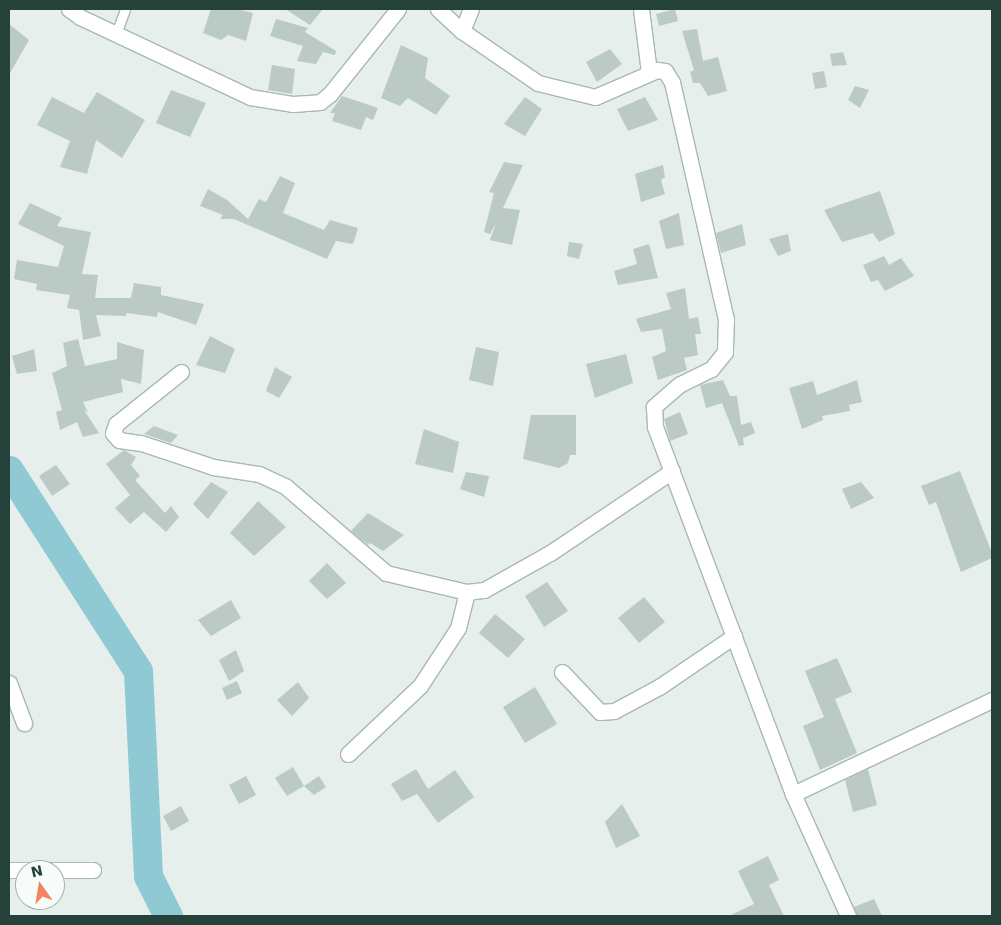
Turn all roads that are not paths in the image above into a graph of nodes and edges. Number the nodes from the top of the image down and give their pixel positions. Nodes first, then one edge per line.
1 (69, 9) edge
2 (125, 9) edge
3 (398, 9) edge
4 (438, 9) edge
5 (471, 9) edge
6 (641, 9) edge
7 (462, 31) junction
8 (116, 34) junction
9 (649, 72) junction
10 (181, 372) dead end
11 (672, 471) junction
12 (467, 592) junction
13 (734, 636) junction
14 (562, 672) dead end
15 (9, 683) edge
16 (992, 700) edge
17 (24, 723) dead end
18 (348, 754) dead end
19 (793, 794) junction
20 (9, 870) edge
21 (93, 870) dead end
22 (848, 916) edge

1 - 8 street
2 - 8 lane
3 - 8 street
4 - 7 street
5 - 7 street
6 - 9 street
7 - 9 street
9 - 11 street
10 - 12 street
11 - 12 street
11 - 13 street
12 - 18 street
13 - 14 street
13 - 19 street
15 - 17 street
16 - 19 street
19 - 22 street
20 - 21 street

